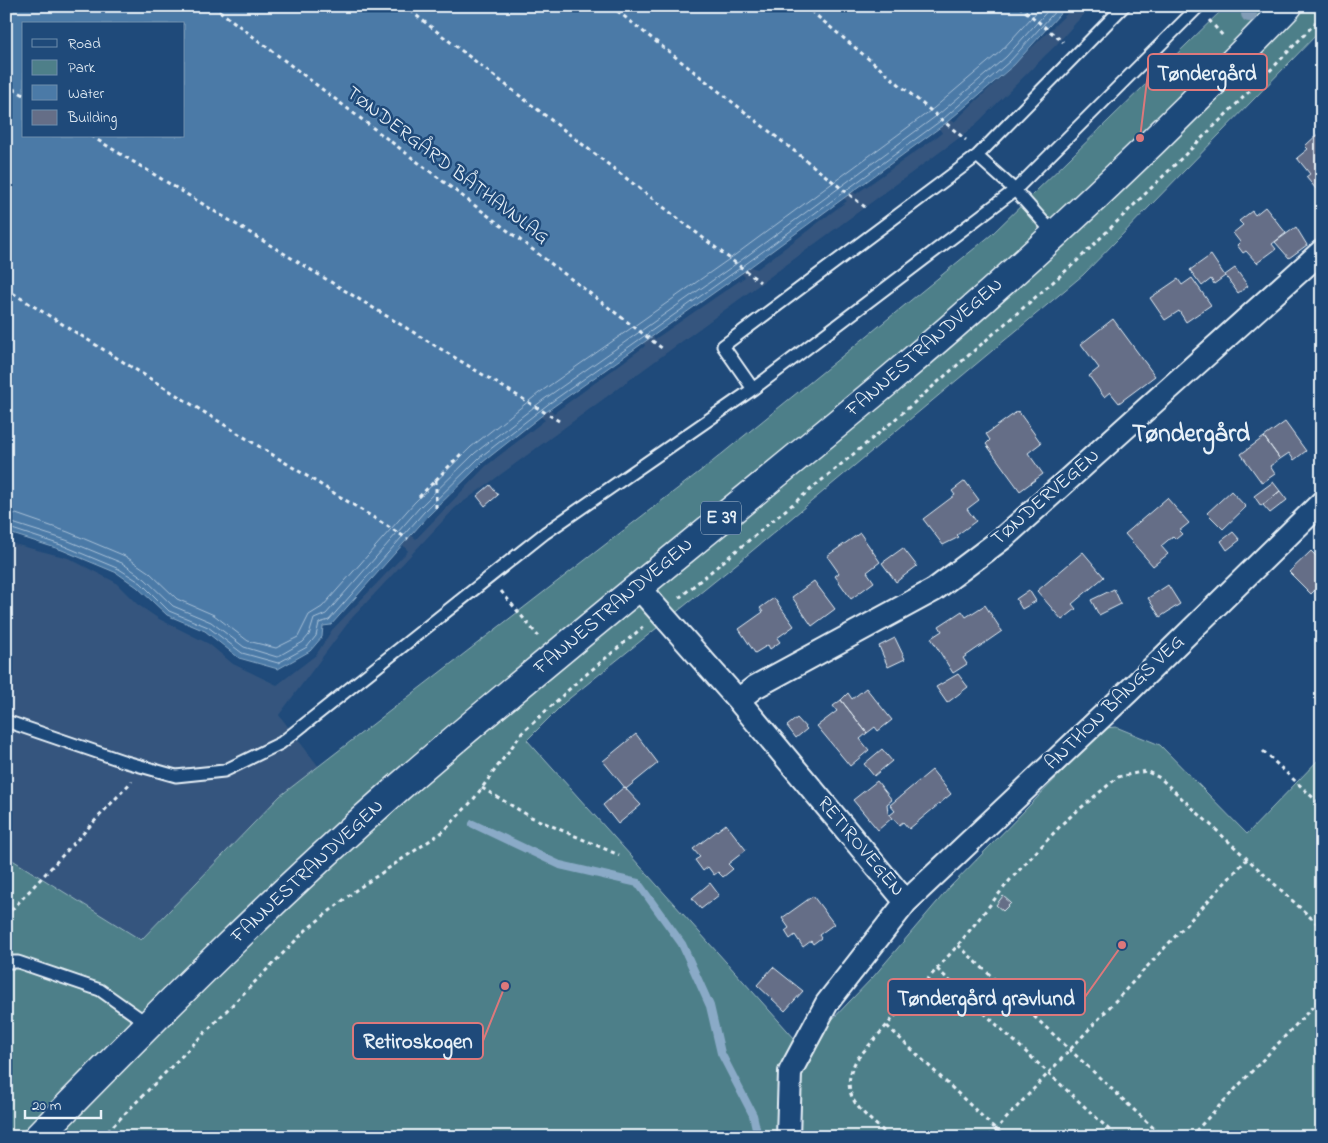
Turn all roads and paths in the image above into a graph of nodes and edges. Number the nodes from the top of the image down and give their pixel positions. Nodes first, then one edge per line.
1 (213, 6) edge
2 (404, 6) edge
3 (611, 6) edge
4 (806, 6) edge
5 (1019, 6) edge
6 (1124, 6) edge
7 (1288, 6) edge
8 (1204, 10) edge
9 (1229, 41) dead end
10 (1065, 44) dead end
11 (6, 85) edge
12 (22, 94) edge
13 (94, 138) edge
14 (966, 140) dead end
15 (977, 156) junction
16 (1015, 190) junction
17 (865, 206) dead end
18 (1055, 235) junction
19 (1322, 251) edge
20 (760, 282) dead end
21 (6, 289) edge
22 (663, 349) dead end
23 (753, 389) junction
24 (559, 421) dead end
25 (461, 454) dead end
26 (436, 480) junction
27 (419, 497) dead end
28 (1322, 502) edge
29 (436, 512) dead end
30 (408, 539) dead end
31 (490, 577) junction
32 (637, 586) junction
33 (646, 625) dead end
34 (544, 644) dead end
35 (738, 700) junction
36 (6, 721) edge
37 (1263, 751) dead end
38 (146, 768) junction
39 (482, 788) junction
40 (1322, 806) edge
41 (619, 855) dead end
42 (1247, 859) junction
43 (906, 902) junction
44 (6, 916) edge
45 (1322, 928) edge
46 (958, 945) junction
47 (6, 962) edge
48 (937, 969) junction
49 (1322, 996) edge
50 (148, 1024) junction
51 (886, 1026) junction
52 (1071, 1050) junction
53 (1048, 1074) junction
54 (996, 1129) junction
55 (38, 1137) edge
56 (102, 1137) edge
57 (788, 1137) edge
58 (890, 1137) edge
59 (989, 1137) edge
60 (1004, 1137) edge
61 (1116, 1137) edge
62 (1163, 1137) edge
63 (1190, 1137) edge

1 - 22 path, TØNDERGÅRD BÅTHAVNLAG
2 - 20 path
3 - 17 path
4 - 14 path
5 - 10 path
6 - 15 lane
7 - 18 highway, FANNESTRANDVEGEN / E 39
8 - 9 path
8 - 16 lane
11 - 12 path
13 - 24 path
15 - 16 lane
15 - 23 lane
16 - 18 lane
16 - 23 lane
18 - 32 highway, FANNESTRANDVEGEN / E 39
19 - 35 street, TØNDERVEGEN
21 - 30 path
23 - 31 lane
25 - 26 path
26 - 27 path
26 - 29 path
28 - 43 street, ANTHON BANGS VEG
31 - 34 path
31 - 38 lane
32 - 35 street, RETIROVEGEN
32 - 50 highway, FANNESTRANDVEGEN / E 39
33 - 39 path
35 - 43 street, RETIROVEGEN
36 - 38 lane
37 - 40 path
38 - 44 path
39 - 41 path
39 - 56 path
42 - 45 path
42 - 46 path
42 - 52 path
43 - 57 street, RETIROVEGEN
46 - 48 path
46 - 52 path
47 - 50 lane
48 - 51 path
48 - 53 path
49 - 63 path
50 - 55 highway, FANNESTRANDVEGEN / E 39
51 - 54 path
51 - 58 path
52 - 53 path
52 - 62 path
53 - 54 path
53 - 61 path
54 - 59 path
54 - 60 path

